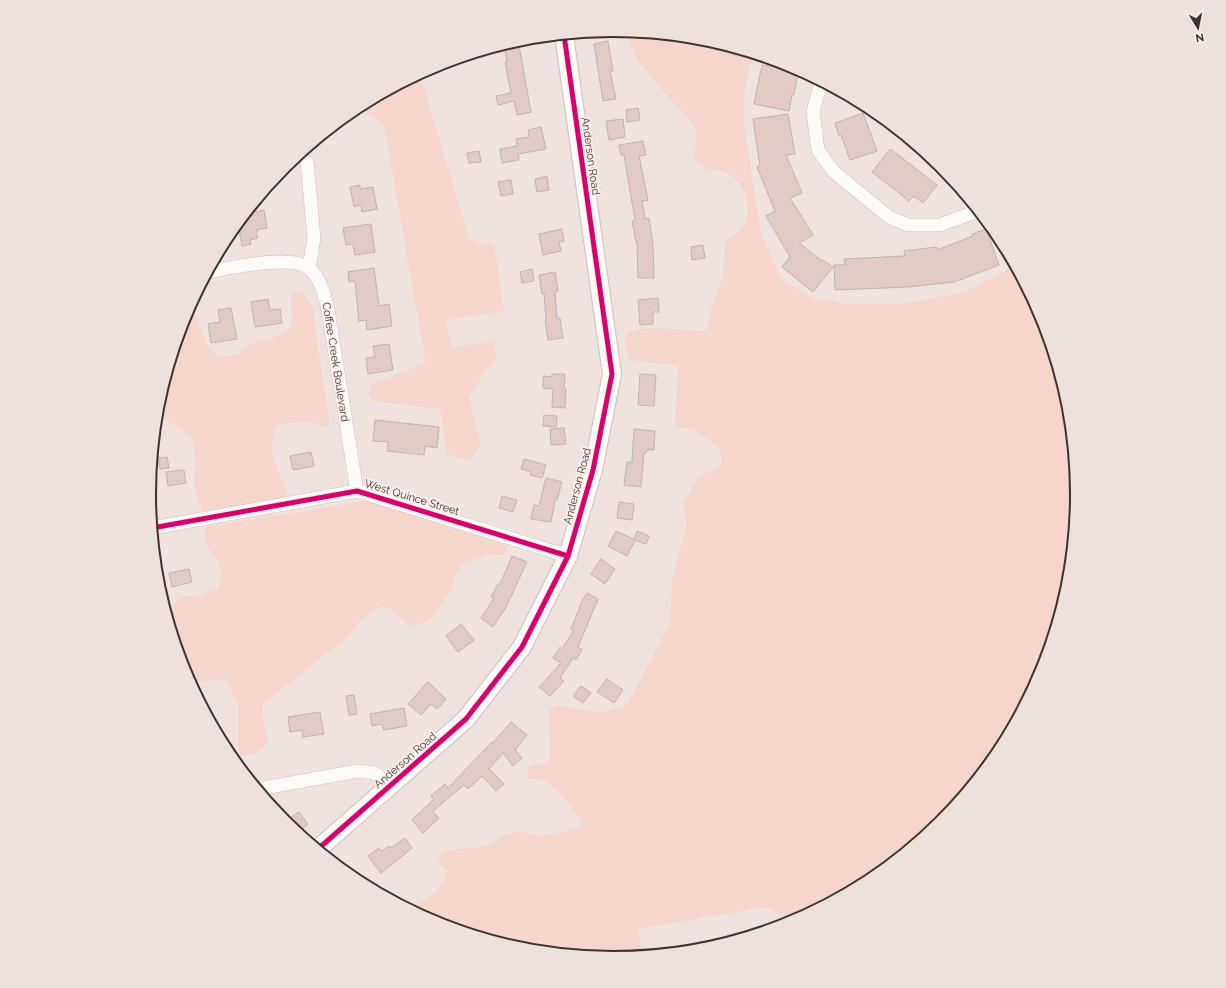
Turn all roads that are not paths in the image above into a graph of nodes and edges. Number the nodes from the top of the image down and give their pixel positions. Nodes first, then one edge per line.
1 (565, 40) edge
2 (820, 87) edge
3 (307, 162) dead end
4 (973, 212) edge
5 (309, 268) junction
6 (214, 271) edge
7 (357, 491) junction
8 (157, 527) edge
9 (568, 556) junction
10 (390, 786) junction
11 (263, 788) edge
12 (322, 846) edge

1 - 9 street, Anderson Road
2 - 4 street
3 - 5 street
5 - 6 street
5 - 7 street, Coffee Creek Boulevard
7 - 8 street, West Quince Street
7 - 9 street, West Quince Street
9 - 10 street, Anderson Road
10 - 11 street
10 - 12 street, Anderson Road

